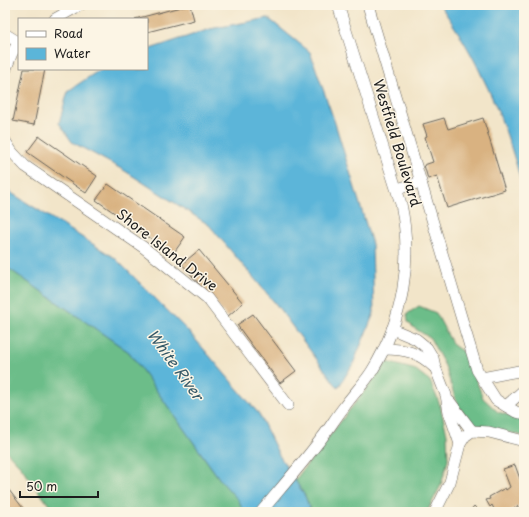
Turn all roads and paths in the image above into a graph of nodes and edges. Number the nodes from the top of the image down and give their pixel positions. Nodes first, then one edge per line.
1 (80, 5) edge
2 (338, 5) edge
3 (368, 5) edge
4 (57, 18) edge
5 (5, 34) edge
6 (18, 41) edge
7 (18, 43) edge
8 (5, 71) edge
9 (5, 141) edge
10 (421, 182) junction
11 (396, 189) junction
12 (392, 329) junction
13 (384, 349) junction
14 (434, 363) junction
15 (524, 370) edge
16 (482, 378) junction
17 (524, 390) edge
18 (446, 395) junction
19 (288, 405) dead end
20 (506, 406) junction
21 (524, 414) edge
22 (466, 437) junction
23 (524, 441) edge
24 (261, 512) edge
25 (436, 512) edge

1 - 4 street
2 - 11 street, Westfield Boulevard
3 - 10 street
5 - 6 street
7 - 8 street
9 - 19 street, Shore Island Drive
10 - 11 street
10 - 16 street
11 - 12 street, Westfield Boulevard
12 - 13 street, Westfield Boulevard
12 - 14 street
13 - 14 street
13 - 24 street, Westfield Boulevard
14 - 18 street
15 - 16 street
16 - 20 street
17 - 20 street
18 - 22 street
18 - 22 street
20 - 21 street
22 - 23 street
22 - 25 street

